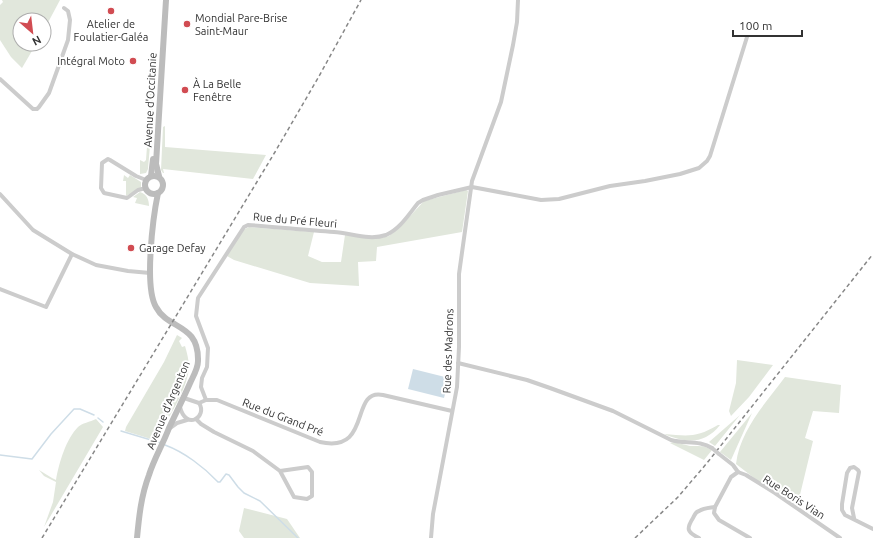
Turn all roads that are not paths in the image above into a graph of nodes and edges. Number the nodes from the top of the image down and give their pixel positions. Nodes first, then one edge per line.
1 (161, 0) edge
2 (166, 0) edge
3 (518, 0) edge
4 (64, 8) dead end
5 (747, 37) dead end
6 (0, 79) edge
7 (159, 176) junction
8 (149, 178) junction
9 (472, 187) junction
10 (148, 190) junction
11 (158, 193) junction
12 (0, 194) edge
13 (153, 218) junction
14 (72, 254) junction
15 (150, 273) junction
16 (0, 289) edge
17 (458, 363) junction
18 (184, 398) junction
19 (206, 400) junction
20 (198, 403) junction
21 (180, 407) junction
22 (452, 412) junction
23 (196, 419) junction
24 (186, 420) junction
25 (170, 428) junction
26 (280, 471) junction
27 (738, 472) junction
28 (715, 507) junction
29 (854, 518) junction
30 (873, 529) edge
31 (137, 538) edge
32 (431, 538) edge
33 (699, 538) edge
34 (750, 538) edge
35 (840, 538) edge

1 - 8 main road, Avenue d'Occitanie
2 - 7 main road, Avenue d'Occitanie
3 - 9 street, Rue des Madrons
4 - 6 street
5 - 9 street
7 - 8 main road
7 - 11 main road, Avenue d'Occitanie
8 - 10 main road, Avenue d'Occitanie
8 - 10 street
9 - 17 street, Rue des Madrons
9 - 19 street, Rue du Pré Fleuri
10 - 11 main road
10 - 13 main road, Avenue d'Occitanie
11 - 13 main road, Avenue d'Occitanie
12 - 14 street
13 - 15 main road, Avenue d'Occitanie
14 - 15 street
14 - 16 street
15 - 18 main road, Avenue d'Argenton
17 - 22 street, Rue des Madrons
17 - 27 street, Rue Boris Vian, bridge
18 - 20 street
18 - 21 main road, Avenue d'Argenton
19 - 20 street
19 - 22 street, Rue du Grand Pré
20 - 23 street
21 - 24 street
21 - 25 main road, Avenue d'Argenton
22 - 32 street, Rue des Madrons
23 - 24 street
23 - 26 street
24 - 25 street
25 - 31 main road, Avenue d'Argenton
26 - 26 street
27 - 28 street
27 - 35 street, Rue Boris Vian
28 - 33 street
28 - 34 street
29 - 29 street
29 - 30 street

